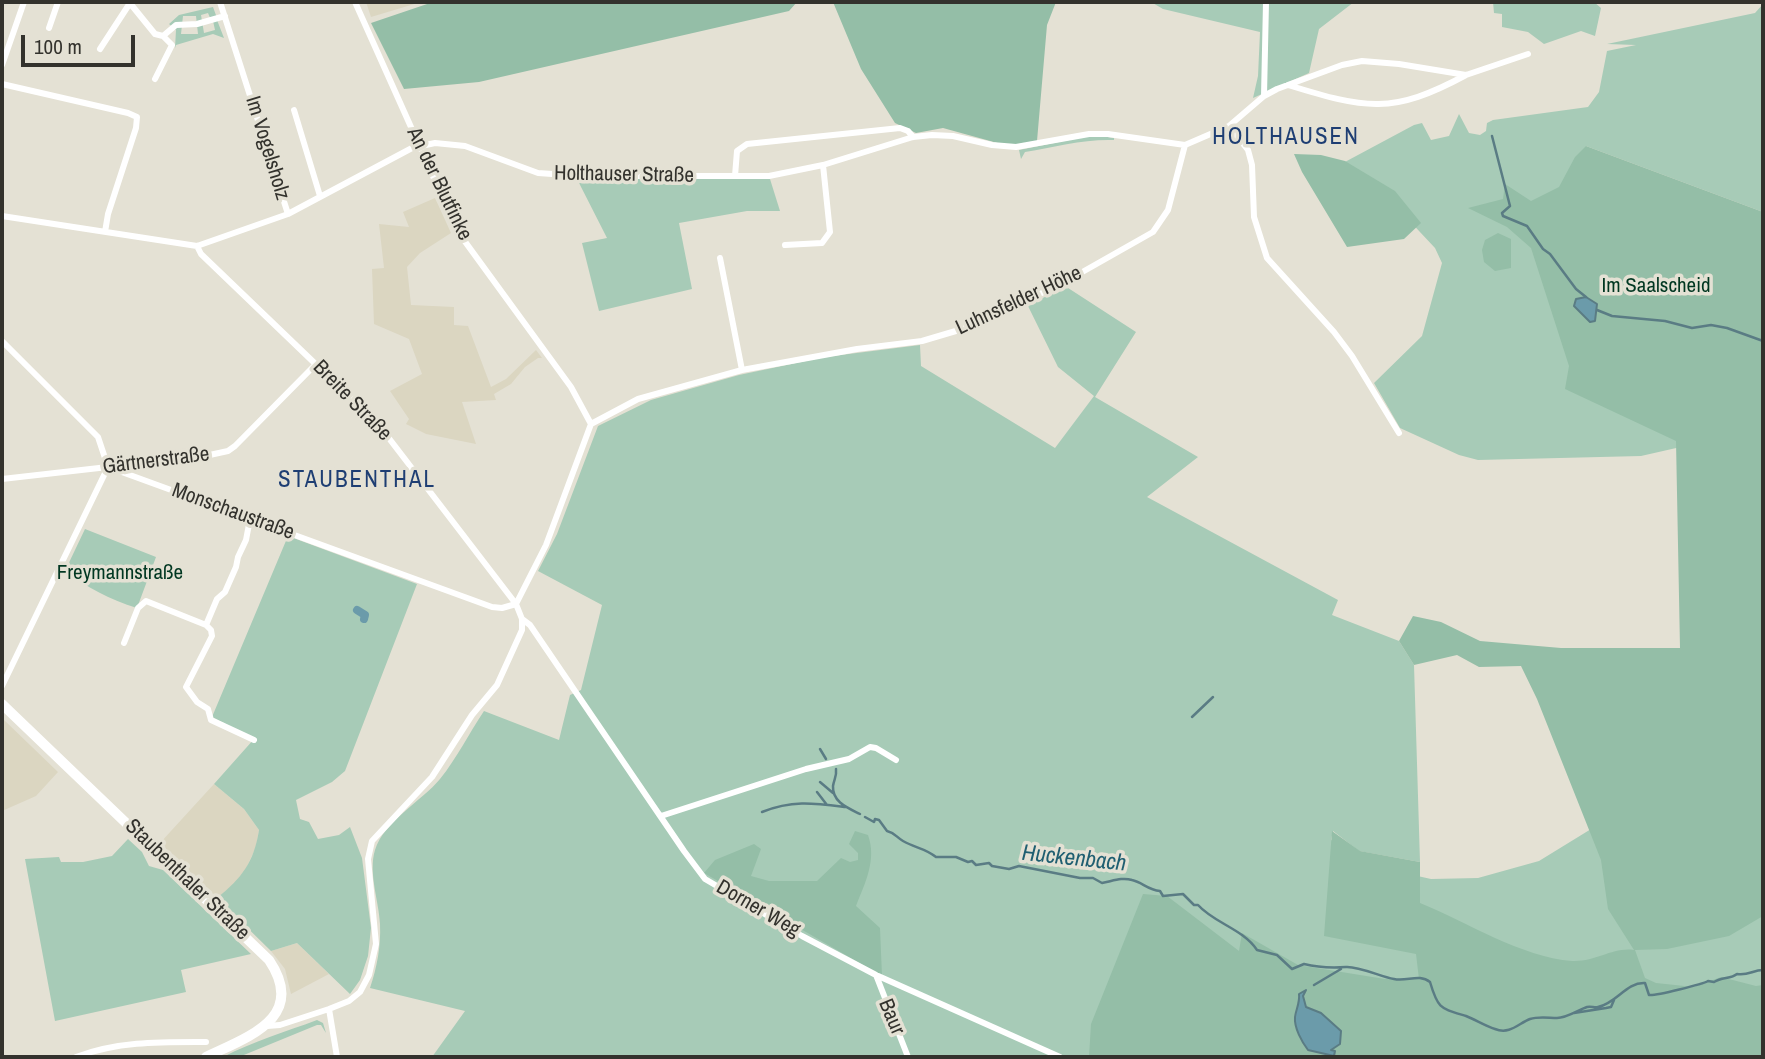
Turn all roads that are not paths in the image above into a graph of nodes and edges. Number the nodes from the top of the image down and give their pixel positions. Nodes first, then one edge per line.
1 (24, 2) edge
2 (58, 2) edge
3 (130, 2) edge
4 (220, 2) edge
5 (355, 2) edge
6 (1266, 2) edge
7 (225, 16) junction
8 (49, 28) dead end
9 (163, 36) junction
10 (100, 49) dead end
11 (1528, 54) dead end
12 (2, 65) edge
13 (1466, 75) junction
14 (155, 79) dead end
15 (2, 84) edge
16 (1288, 85) junction
17 (1264, 96) junction
18 (293, 110) dead end
19 (1229, 126) junction
20 (913, 137) junction
21 (418, 145) junction
22 (1185, 145) junction
23 (822, 165) junction
24 (735, 176) junction
25 (320, 196) junction
26 (288, 214) junction
27 (2, 216) edge
28 (105, 232) junction
29 (785, 245) dead end
30 (194, 247) junction
31 (720, 258) dead end
32 (2, 341) edge
33 (316, 364) junction
34 (742, 370) junction
35 (590, 424) junction
36 (1399, 433) dead end
37 (108, 467) junction
38 (2, 479) edge
39 (250, 519) junction
40 (516, 604) junction
41 (522, 619) junction
42 (206, 625) junction
43 (124, 643) dead end
44 (2, 687) edge
45 (2, 704) edge
46 (254, 740) dead end
47 (896, 760) dead end
48 (661, 816) junction
49 (876, 975) junction
50 (329, 1009) junction
51 (267, 1026) junction
52 (206, 1042) dead end
53 (76, 1057) edge
54 (206, 1057) edge
55 (337, 1057) edge
56 (908, 1057) edge
57 (1060, 1057) edge

1 - 12 street
2 - 8 street
3 - 9 street
3 - 10 street
4 - 7 street, Im Vogelsholz
5 - 21 street, An der Blutfinke
6 - 17 street
7 - 9 street
7 - 26 street, Im Vogelsholz
9 - 14 street
11 - 13 street
13 - 16 street
13 - 16 street
15 - 28 street
16 - 17 street
17 - 19 street
18 - 25 street
19 - 22 street
19 - 36 street
20 - 22 street, Holthauser Straße
20 - 23 street, Holthauser Straße
20 - 24 street, Holthauser Straße
21 - 24 street, Holthauser Straße
21 - 25 street, Holthauser Straße
21 - 35 street, An der Blutfinke
22 - 34 street, Luhnsfelder Höhe
23 - 24 street, Holthauser Straße
23 - 29 street
25 - 26 street, Holthauser Straße
26 - 30 street, Holthauser Straße
27 - 28 street
28 - 30 street
30 - 33 street, Breite Straße
31 - 34 street
32 - 37 street
33 - 37 street, Gärtnerstraße
33 - 40 street, Breite Straße
34 - 35 street, Luhnsfelder Höhe
35 - 40 street
37 - 38 street, Gärtnerstraße
37 - 39 street, Monschaustraße
37 - 44 street
39 - 40 street, Monschaustraße
39 - 42 street
40 - 41 street, Breite Straße
41 - 48 street, Dorner Weg
41 - 50 street
42 - 43 street
42 - 46 street
45 - 51 main road, Staubenthaler Straße
47 - 48 street
48 - 49 street, Dorner Weg
49 - 56 street, Baur
49 - 57 street, Dorner Weg
50 - 51 street
50 - 55 street
51 - 54 main road
52 - 53 street

